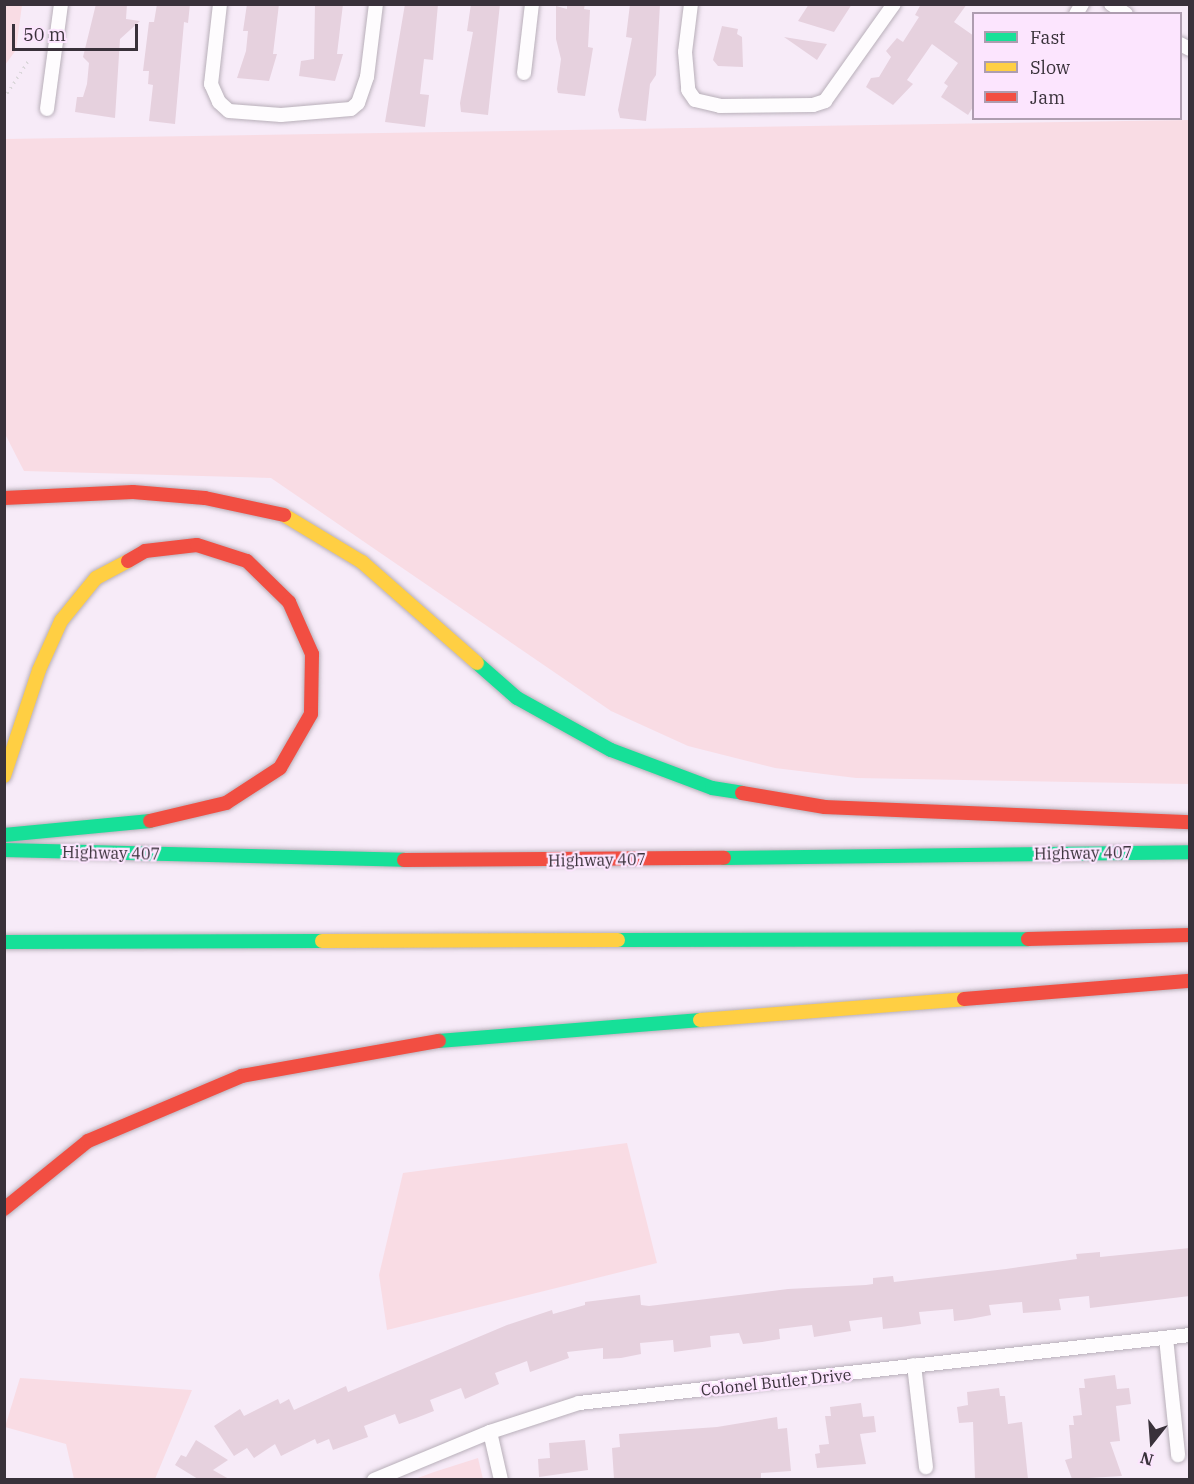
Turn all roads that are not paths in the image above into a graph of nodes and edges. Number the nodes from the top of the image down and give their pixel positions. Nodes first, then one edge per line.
1 (61, 4) edge
2 (220, 4) edge
3 (376, 4) edge
4 (532, 4) edge
5 (691, 4) edge
6 (894, 4) edge
7 (524, 73) dead end
8 (47, 109) dead end
9 (4, 498) edge
10 (4, 776) edge
11 (1190, 822) edge
12 (4, 835) edge
13 (4, 850) edge
14 (1190, 852) edge
15 (1190, 935) edge
16 (7, 943) edge
17 (1190, 981) edge
18 (4, 1209) edge
19 (1190, 1335) edge
20 (1166, 1338) junction
21 (914, 1365) junction
22 (490, 1432) junction
23 (1178, 1455) dead end
24 (926, 1467) dead end
25 (374, 1479) edge
26 (501, 1479) edge

1 - 8 street
2 - 3 street
4 - 7 street
5 - 6 street
9 - 11 highway
10 - 12 highway
13 - 14 highway, Highway 407
15 - 16 highway
17 - 18 highway
19 - 20 street, Colonel Butler Drive
20 - 21 street, Colonel Butler Drive
20 - 23 street
21 - 22 street, Colonel Butler Drive
21 - 24 street
22 - 25 street, Colonel Butler Drive
22 - 26 street

